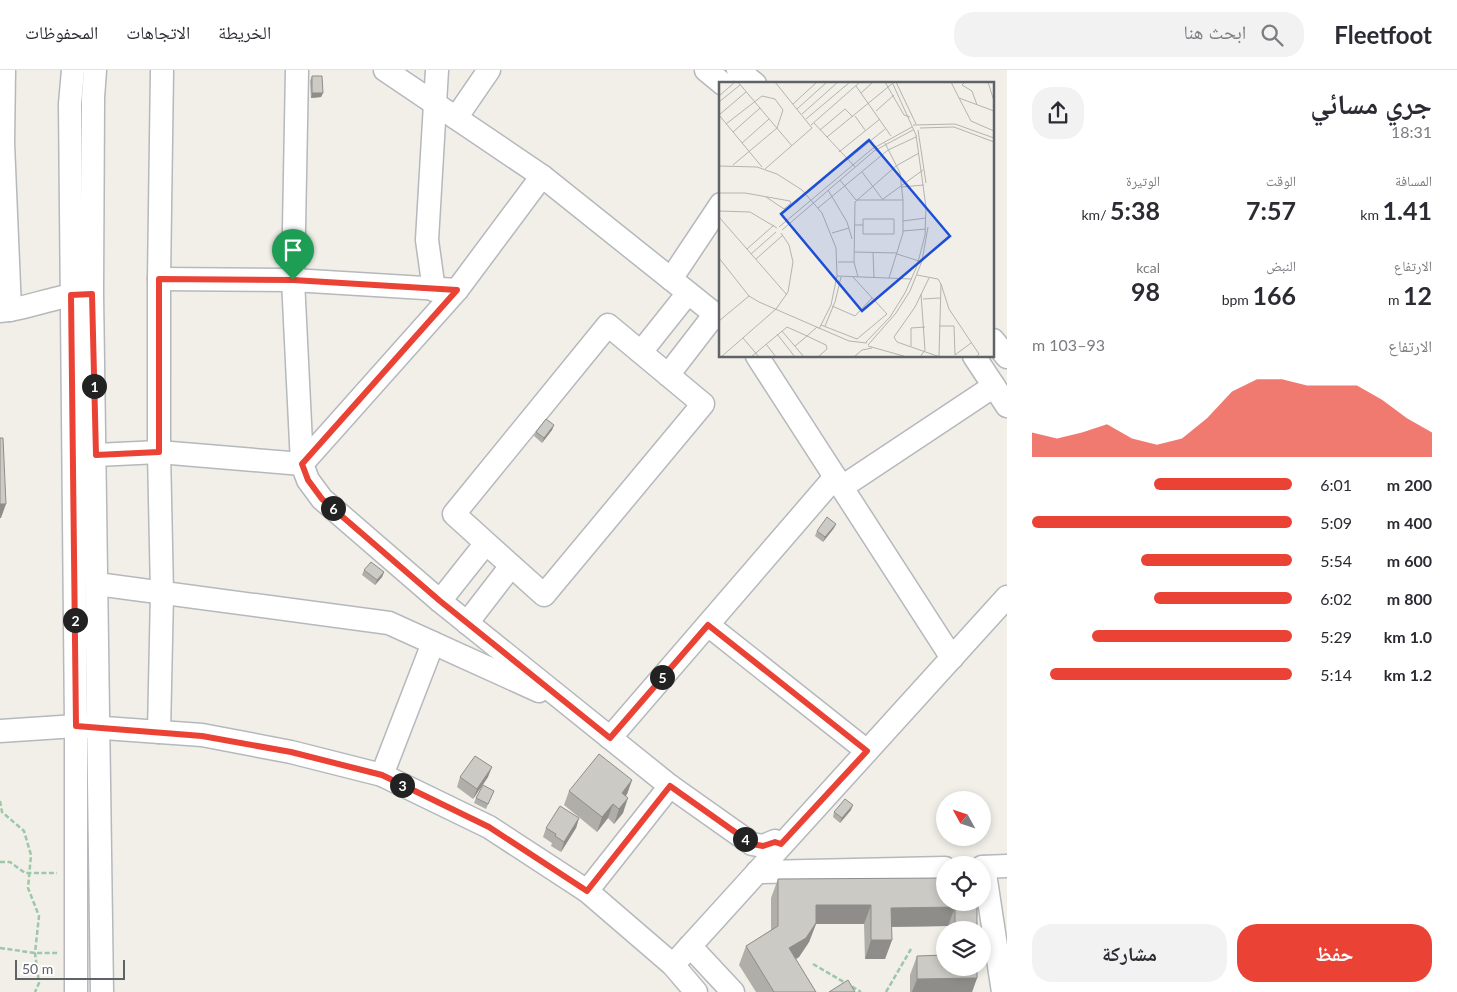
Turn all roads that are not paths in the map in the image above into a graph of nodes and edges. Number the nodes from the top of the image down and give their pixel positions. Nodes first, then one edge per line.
1 (4, 70) edge
2 (72, 70) edge
3 (94, 70) edge
4 (162, 70) edge
5 (297, 70) edge
6 (386, 70) edge
7 (437, 70) edge
8 (489, 70) edge
9 (706, 70) edge
10 (738, 70) edge
11 (721, 82) edge
12 (753, 82) edge
13 (434, 103) junction
14 (456, 118) junction
15 (542, 176) junction
16 (719, 207) edge
17 (159, 279) junction
18 (671, 279) junction
19 (293, 280) junction
20 (434, 290) junction
21 (457, 290) junction
22 (688, 293) junction
23 (82, 294) junction
24 (5, 311) edge
25 (718, 317) edge
26 (994, 341) edge
27 (641, 352) junction
28 (1007, 357) edge
29 (758, 358) edge
30 (975, 358) edge
31 (668, 375) junction
32 (994, 386) junction
33 (1007, 406) edge
34 (159, 452) junction
35 (96, 455) junction
36 (302, 464) junction
37 (839, 482) junction
38 (486, 544) junction
39 (512, 566) junction
40 (97, 584) junction
41 (162, 592) junction
42 (1007, 597) edge
43 (440, 601) junction
44 (467, 623) junction
45 (708, 625) junction
46 (434, 643) junction
47 (952, 658) junction
48 (568, 704) junction
49 (87, 726) junction
50 (0, 731) edge
51 (159, 732) junction
52 (610, 738) junction
53 (867, 751) junction
54 (382, 775) junction
55 (670, 786) junction
56 (781, 844) junction
57 (1007, 866) edge
58 (991, 867) edge
59 (936, 868) edge
60 (757, 872) junction
61 (587, 891) junction
62 (990, 911) edge
63 (690, 946) junction
64 (673, 966) junction
65 (76, 992) edge
66 (102, 992) edge
67 (696, 992) edge
68 (732, 992) edge
69 (1003, 992) edge

1 - 24 street
2 - 23 street
3 - 23 street
4 - 17 street
5 - 19 street
6 - 13 street
7 - 13 street
8 - 14 street
9 - 11 street
10 - 12 street
13 - 14 street
13 - 20 street
14 - 15 street
15 - 18 street
15 - 21 street
16 - 18 street
17 - 19 street
17 - 34 street
18 - 22 street
19 - 20 street
19 - 36 street
20 - 21 street
21 - 36 street
22 - 25 street
22 - 27 street
23 - 24 street
23 - 35 street
23 - 49 street
25 - 31 street
26 - 28 street
27 - 31 street
27 - 38 street
29 - 37 street
30 - 32 street
31 - 39 street
32 - 33 street
32 - 37 street
34 - 35 street
34 - 36 street
34 - 41 street
35 - 40 street
36 - 43 street
37 - 45 street
37 - 47 street
38 - 39 street
38 - 43 street
39 - 44 street
40 - 41 street
40 - 49 street
41 - 46 street
41 - 51 street
42 - 47 street
43 - 44 street
44 - 48 street
45 - 52 street
45 - 53 street
46 - 48 street
46 - 54 street
47 - 53 street
48 - 52 street
49 - 50 street
49 - 51 street
49 - 65 street
49 - 66 street
51 - 54 street
52 - 55 street
53 - 56 street
54 - 61 street
55 - 56 street
55 - 61 street
56 - 60 street
57 - 58 street
59 - 60 street
60 - 63 street
61 - 64 street
62 - 69 street
63 - 64 street
63 - 68 street
64 - 67 street

